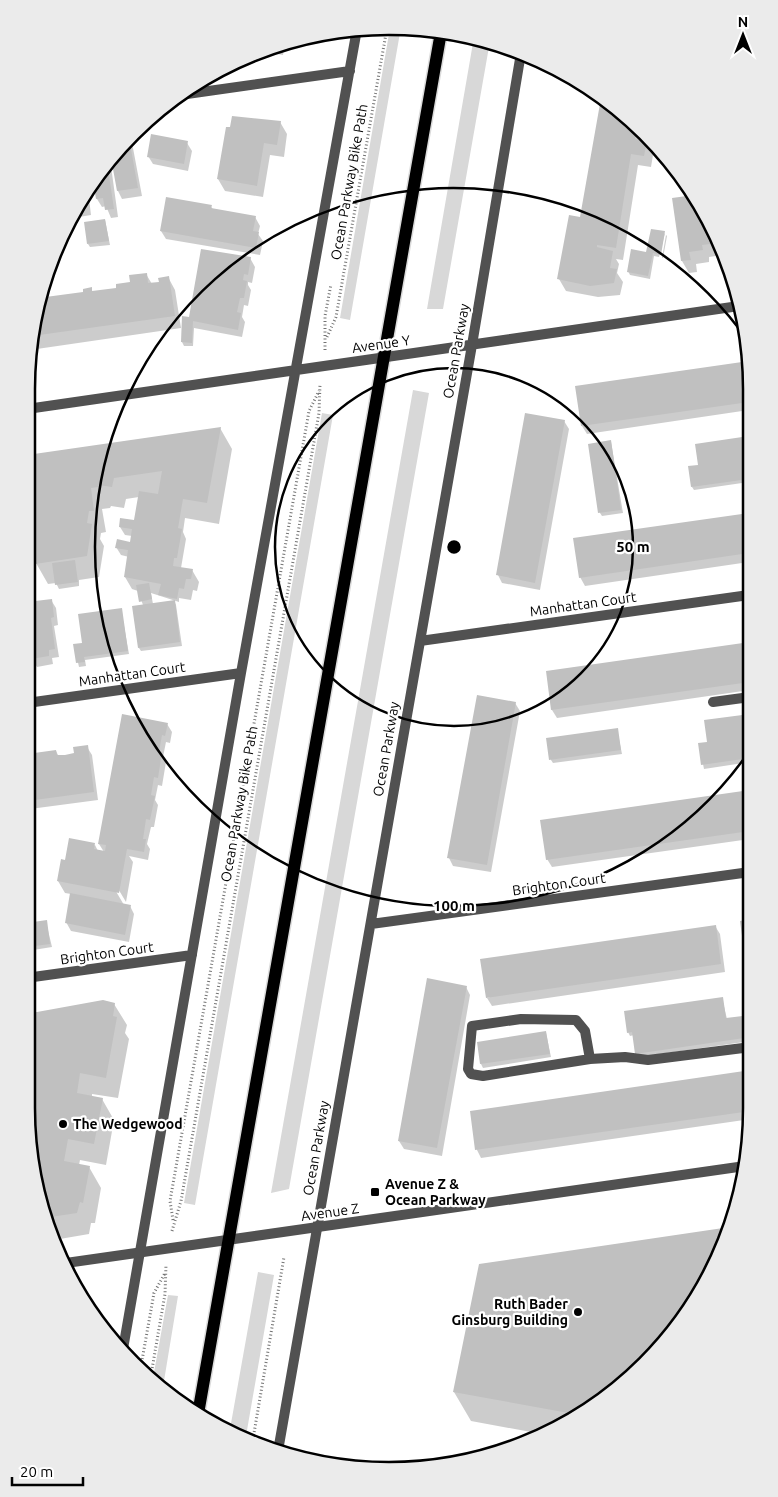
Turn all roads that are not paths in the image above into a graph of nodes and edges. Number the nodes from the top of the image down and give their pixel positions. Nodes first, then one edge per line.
1 (356, 37) edge
2 (440, 39) edge
3 (520, 60) edge
4 (350, 70) junction
5 (196, 93) edge
6 (733, 307) edge
7 (472, 345) junction
8 (383, 358) junction
9 (295, 370) junction
10 (35, 408) edge
11 (743, 596) edge
12 (420, 641) junction
13 (241, 673) junction
14 (743, 698) edge
15 (35, 702) edge
16 (713, 702) dead end
17 (743, 873) edge
18 (371, 924) junction
19 (192, 954) junction
20 (35, 977) edge
21 (743, 1048) edge
22 (590, 1059) junction
23 (738, 1167) edge
24 (318, 1227) junction
25 (229, 1240) junction
26 (140, 1252) junction
27 (71, 1262) edge
28 (124, 1342) edge
29 (199, 1407) edge
30 (279, 1444) edge

1 - 4 street
2 - 8 main road
3 - 7 street, Ocean Parkway
4 - 5 street
4 - 9 street
6 - 7 street, Avenue Y
7 - 8 street, Avenue Y
7 - 12 street, Ocean Parkway
8 - 9 street, Avenue Y
8 - 25 main road
9 - 10 street, Avenue Y
9 - 13 street
11 - 12 street, Manhattan Court
12 - 18 street, Ocean Parkway
13 - 15 street, Manhattan Court
13 - 19 street
14 - 16 street
17 - 18 street, Brighton Court
18 - 24 street, Ocean Parkway
19 - 20 street, Brighton Court
19 - 26 street
21 - 22 street
22 - 22 street
23 - 24 street, Avenue Z
24 - 25 street, Avenue Z
24 - 30 street, Ocean Parkway
25 - 26 street, Avenue Z
25 - 29 main road
26 - 27 street, Avenue Z
26 - 28 street

